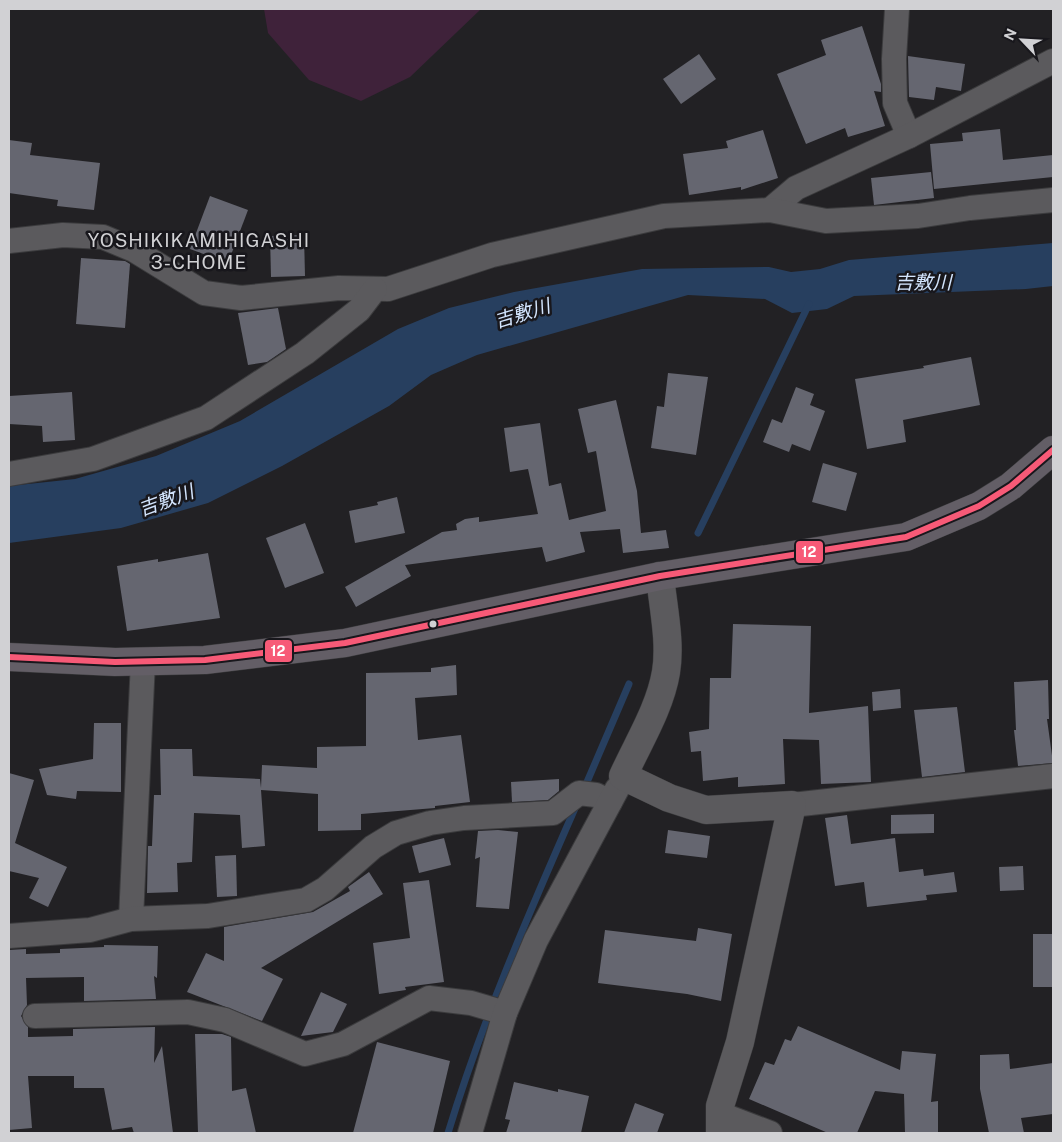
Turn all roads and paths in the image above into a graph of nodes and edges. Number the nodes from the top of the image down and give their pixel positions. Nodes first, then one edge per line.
1 (897, 9) edge
2 (1053, 61) edge
3 (909, 136) junction
4 (1053, 200) edge
5 (770, 210) junction
6 (9, 241) edge
7 (375, 289) junction
8 (1053, 450) edge
9 (9, 474) edge
10 (660, 576) junction
11 (9, 657) edge
12 (143, 661) junction
13 (623, 776) junction
14 (1053, 776) edge
15 (610, 802) junction
16 (792, 805) junction
17 (131, 919) junction
18 (9, 936) edge
19 (505, 1013) junction
20 (35, 1016) dead end
21 (720, 1124) edge
22 (470, 1133) edge
23 (770, 1133) edge

1 - 3 street
2 - 3 street
3 - 5 street
4 - 5 street
5 - 7 street
6 - 7 street
7 - 9 street
8 - 10 highway
10 - 12 highway
10 - 13 street
11 - 12 highway
12 - 17 street
13 - 15 street
13 - 16 street
14 - 16 street
15 - 17 street
15 - 19 street
16 - 21 street
17 - 18 street
19 - 20 street
19 - 22 street
21 - 23 street

